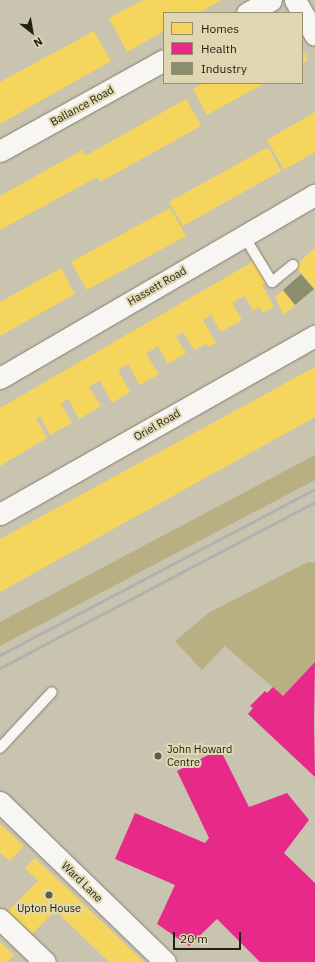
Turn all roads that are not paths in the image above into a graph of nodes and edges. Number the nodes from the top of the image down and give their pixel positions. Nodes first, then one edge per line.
1 (270, 0) edge
2 (295, 0) edge
3 (250, 12) edge
4 (302, 12) edge
5 (303, 14) edge
6 (315, 35) edge
7 (163, 61) edge
8 (0, 151) edge
9 (315, 195) edge
10 (244, 236) junction
11 (293, 265) dead end
12 (315, 336) edge
13 (0, 378) edge
14 (0, 514) edge
15 (52, 692) dead end
16 (0, 748) edge
17 (0, 802) edge
18 (0, 919) edge
19 (45, 962) edge
20 (165, 962) edge

1 - 3 street
2 - 4 street
5 - 6 street
7 - 8 street, Ballance Road
9 - 10 street, Hassett Road
10 - 11 lane
10 - 13 street, Hassett Road
12 - 14 street, Oriel Road
15 - 16 lane
17 - 20 street, Ward Lane
18 - 19 street

